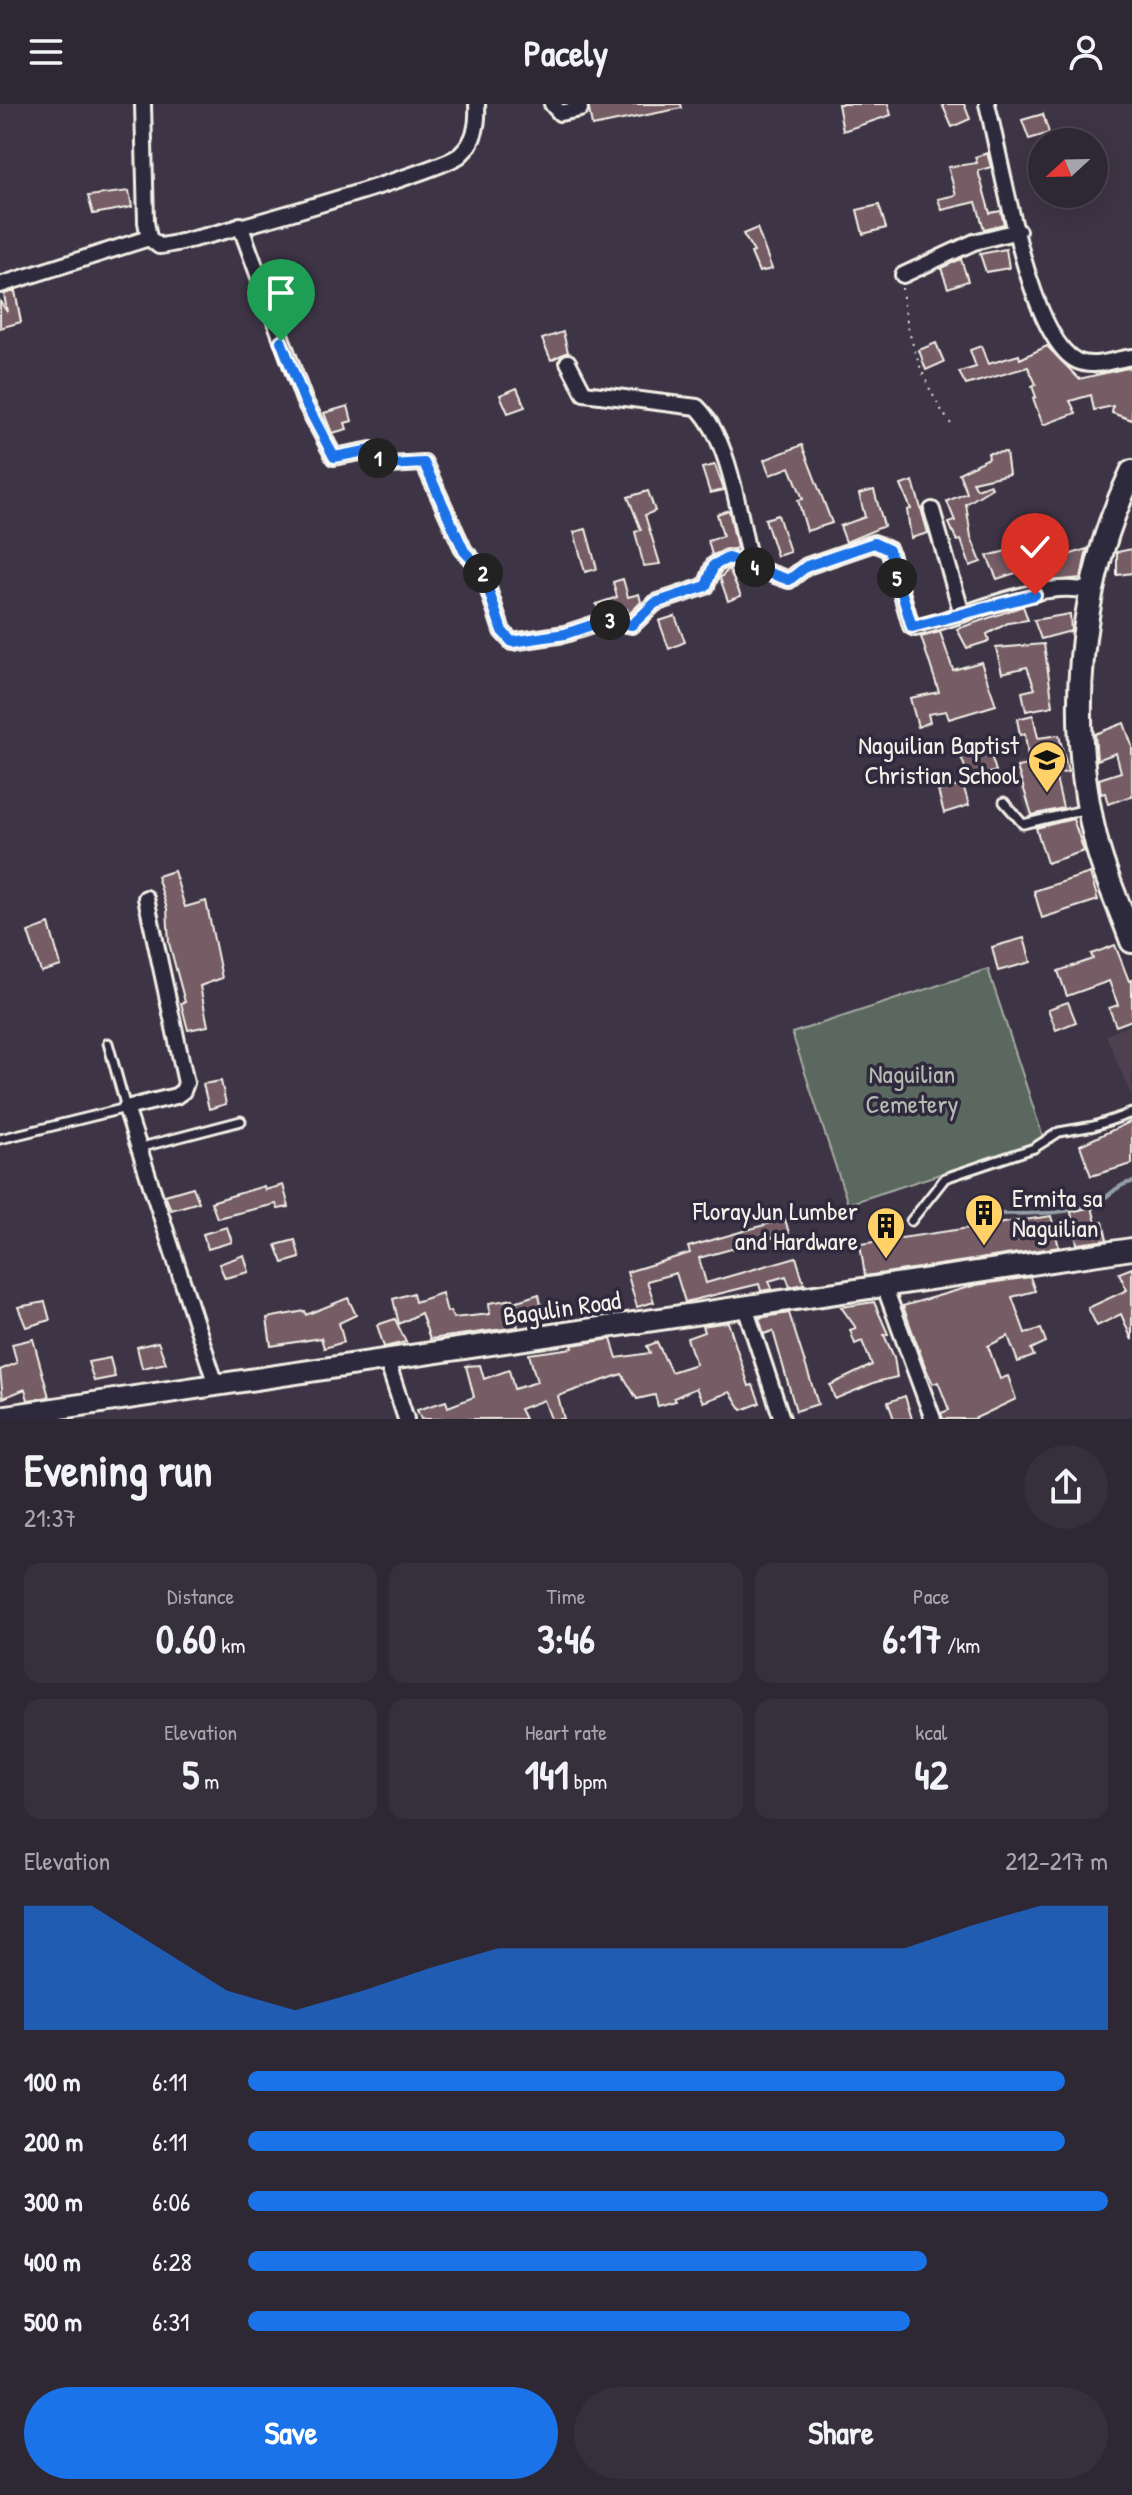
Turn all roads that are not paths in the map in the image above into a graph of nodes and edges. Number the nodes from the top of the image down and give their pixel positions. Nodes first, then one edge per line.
1 (143, 104) edge
2 (477, 104) edge
3 (552, 104) edge
4 (987, 104) edge
5 (580, 109) dead end
6 (240, 225) junction
7 (1018, 231) junction
8 (149, 238) junction
9 (903, 275) road end
10 (0, 285) edge
11 (1132, 357) edge
12 (568, 362) dead end
13 (1132, 472) edge
14 (932, 510) dead end
15 (751, 565) junction
16 (1091, 592) junction
17 (962, 614) junction
18 (1004, 802) dead end
19 (1089, 809) junction
20 (146, 898) dead end
21 (1132, 941) edge
22 (108, 1043) dead end
23 (126, 1108) junction
24 (1132, 1113) edge
25 (241, 1121) dead end
26 (0, 1139) edge
27 (142, 1147) junction
28 (911, 1221) dead end
29 (1132, 1249) edge
30 (885, 1288) junction
31 (745, 1307) junction
32 (387, 1361) junction
33 (216, 1385) junction
34 (77, 1412) edge
35 (4, 1417) edge
36 (406, 1419) edge
37 (782, 1419) edge
38 (933, 1419) edge

1 - 8 street
2 - 6 street
3 - 5 street
4 - 7 street
6 - 8 street
6 - 15 street
7 - 9 street
7 - 11 street
8 - 10 street
12 - 15 street
13 - 16 highway
14 - 17 street
15 - 17 street
16 - 17 street
16 - 19 highway
18 - 19 lane
19 - 21 highway
20 - 23 street
22 - 23 lane
23 - 26 lane
23 - 27 street
24 - 28 lane
25 - 27 lane
27 - 33 street
29 - 30 main road, Bagulin Road
30 - 31 main road, Bagulin Road
30 - 38 street
31 - 32 main road, Bagulin Road
31 - 37 street
32 - 33 main road, Bagulin Road
32 - 36 street
33 - 34 main road, Bagulin Road
34 - 35 main road, Bagulin Road

